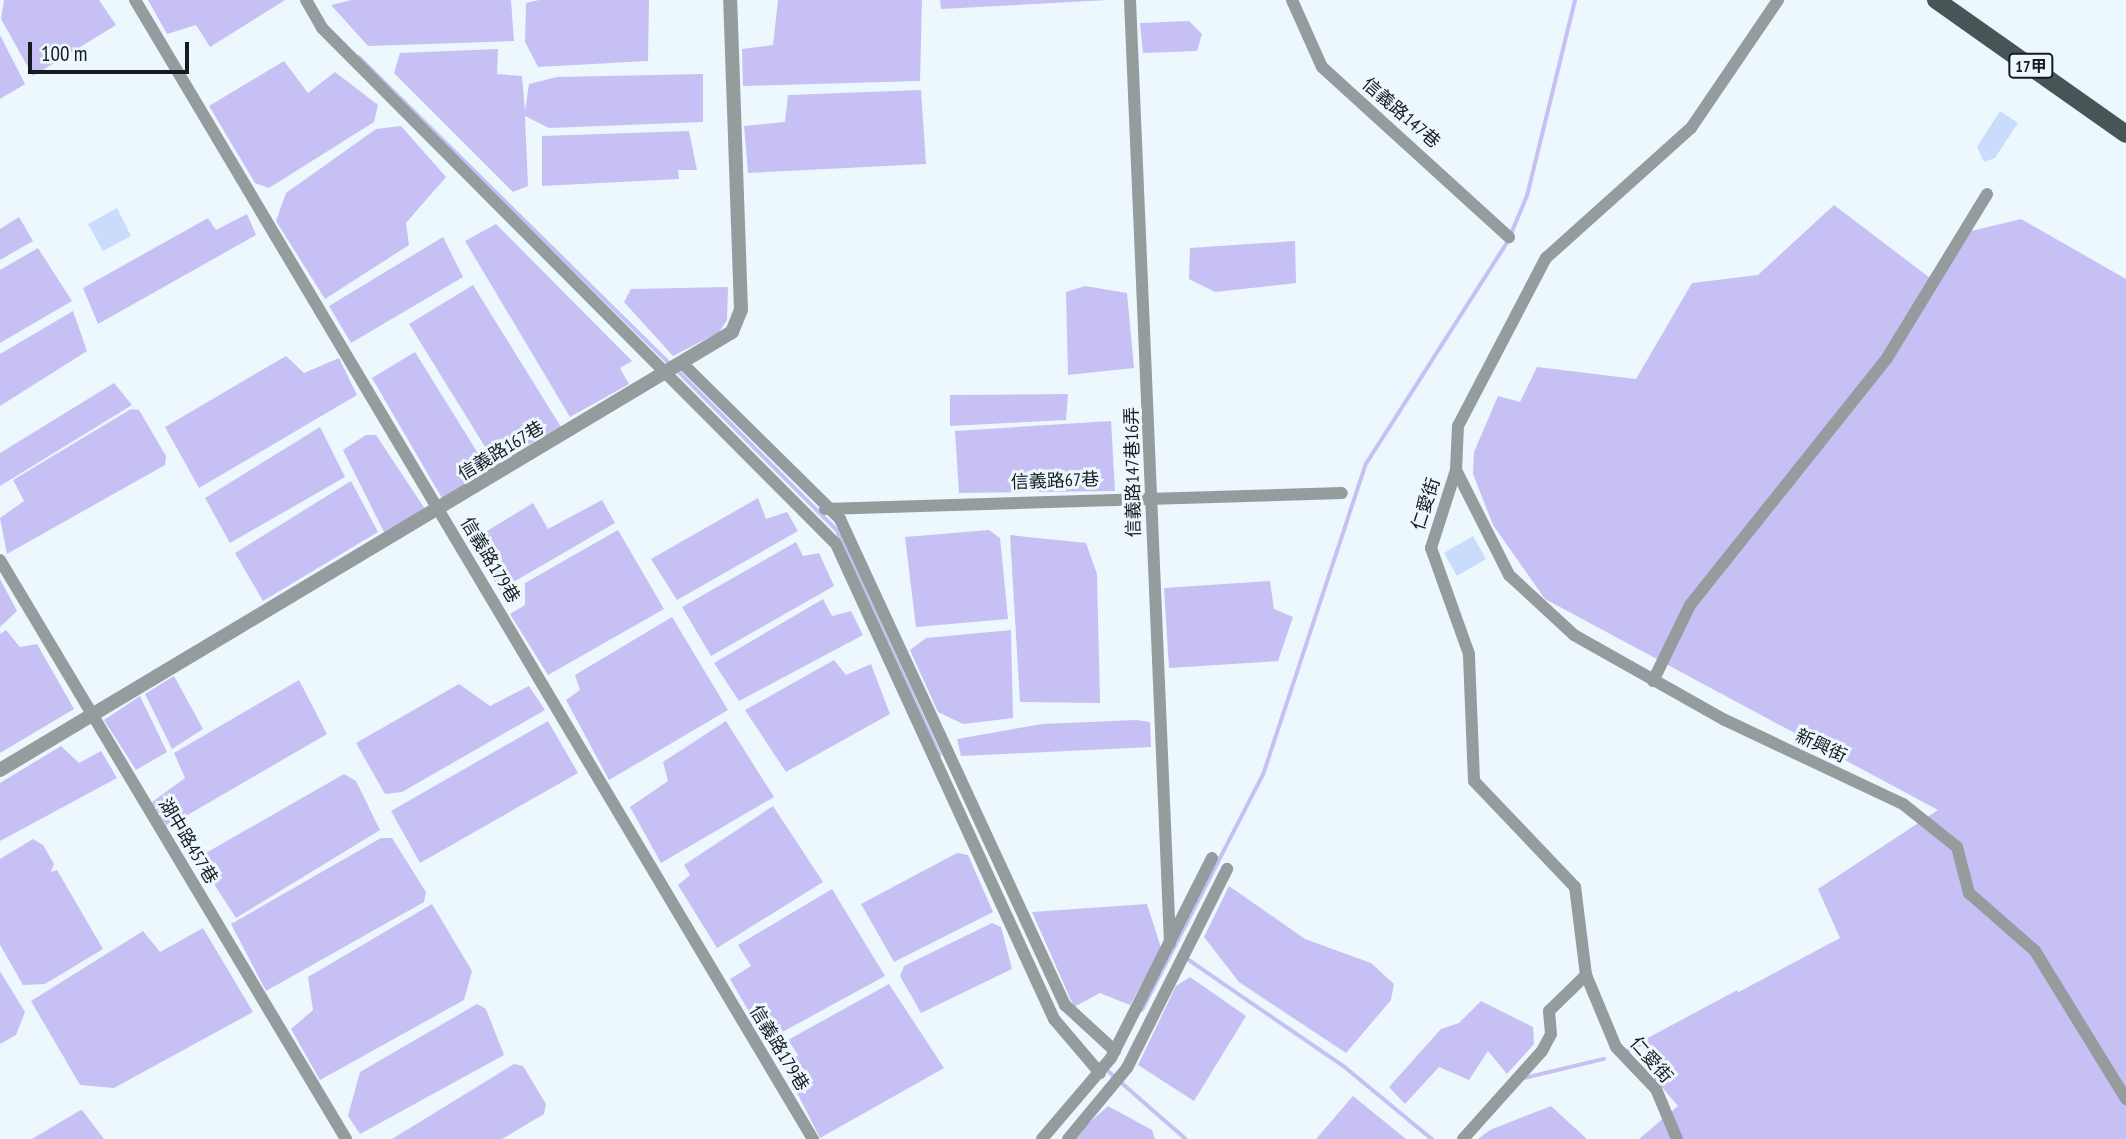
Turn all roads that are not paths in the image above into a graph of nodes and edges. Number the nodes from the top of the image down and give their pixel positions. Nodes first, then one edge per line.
1 (135, 0) edge
2 (306, 0) edge
3 (730, 0) edge
4 (1130, 0) edge
5 (1292, 0) edge
6 (1778, 0) edge
7 (1936, 0) edge
8 (2126, 134) edge
9 (1987, 194) dead end
10 (1509, 237) dead end
11 (681, 365) junction
12 (666, 374) junction
13 (1456, 470) junction
14 (1342, 493) dead end
15 (1150, 496) junction
16 (829, 507) junction
17 (440, 510) junction
18 (813, 516) junction
19 (0, 560) edge
20 (1653, 681) junction
21 (92, 715) junction
22 (0, 770) edge
23 (1212, 858) dead end
24 (1227, 869) dead end
25 (1170, 943) junction
26 (1586, 975) junction
27 (1113, 1055) junction
28 (1102, 1071) junction
29 (2126, 1099) edge
30 (346, 1139) edge
31 (813, 1139) edge
32 (1042, 1139) edge
33 (1068, 1139) edge
34 (1463, 1139) edge
35 (1677, 1139) edge

1 - 17 street, 信義路179巷
2 - 12 street
3 - 11 street, 信義路167巷
4 - 15 street, 信義路147巷16弄
5 - 10 street, 信義路147巷
6 - 13 street, 仁愛街
7 - 8 main road, 17甲
9 - 20 street
11 - 12 street, 信義路167巷
11 - 16 street
12 - 17 street, 信義路167巷
12 - 18 street
13 - 20 street, 新興街
13 - 26 street, 仁愛街
14 - 15 street, 信義路67巷
15 - 16 street, 信義路67巷
15 - 25 street, 信義路147巷16弄
16 - 18 street, 信義路67巷
16 - 27 street
17 - 21 street, 信義路167巷
17 - 31 street, 信義路179巷
18 - 28 street
19 - 21 street, 湖中路457巷
20 - 29 street, 新興街
21 - 22 street, 信義路167巷
21 - 30 street, 湖中路457巷
23 - 25 street
24 - 33 street
25 - 27 street
26 - 34 street
26 - 35 street, 仁愛街
27 - 28 street
28 - 32 street

